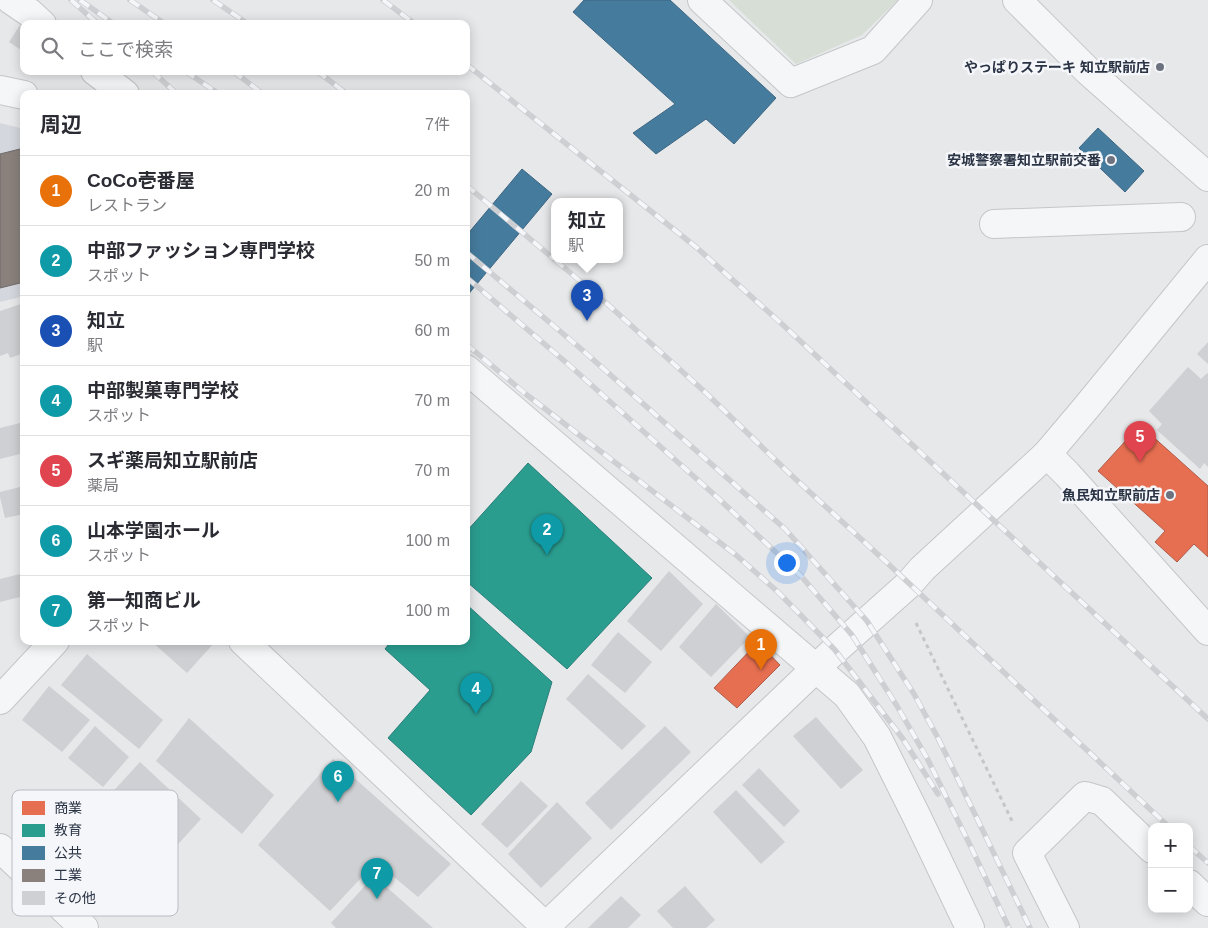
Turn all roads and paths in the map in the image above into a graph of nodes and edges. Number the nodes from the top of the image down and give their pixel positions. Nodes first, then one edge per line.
1 (11, 0) edge
2 (702, 0) edge
3 (918, 0) edge
4 (1017, 0) edge
5 (38, 20) edge
6 (100, 75) edge
7 (0, 90) edge
8 (120, 90) edge
9 (20, 94) edge
10 (1208, 177) edge
11 (1181, 217) dead end
12 (994, 224) dead end
13 (1208, 259) edge
14 (470, 372) edge
15 (1047, 454) junction
16 (916, 623) dead end
17 (1208, 631) edge
18 (51, 645) edge
19 (247, 645) edge
20 (816, 669) junction
21 (0, 700) edge
22 (1148, 845) edge
23 (0, 848) edge
24 (1027, 853) junction
25 (12, 859) edge
26 (1193, 888) edge
27 (1208, 902) edge
28 (71, 916) edge
29 (84, 928) edge
30 (546, 928) edge
31 (970, 928) edge
32 (1065, 928) edge

1 - 5 street
2 - 3 street
4 - 10 street
6 - 8 street
7 - 9 street
11 - 12 street
13 - 15 street
14 - 20 street
15 - 17 street
15 - 20 street
16 - 24 path
18 - 21 street
19 - 30 street
20 - 30 street
20 - 31 street
22 - 24 street
23 - 25 street
24 - 32 street
26 - 27 street
28 - 29 street

